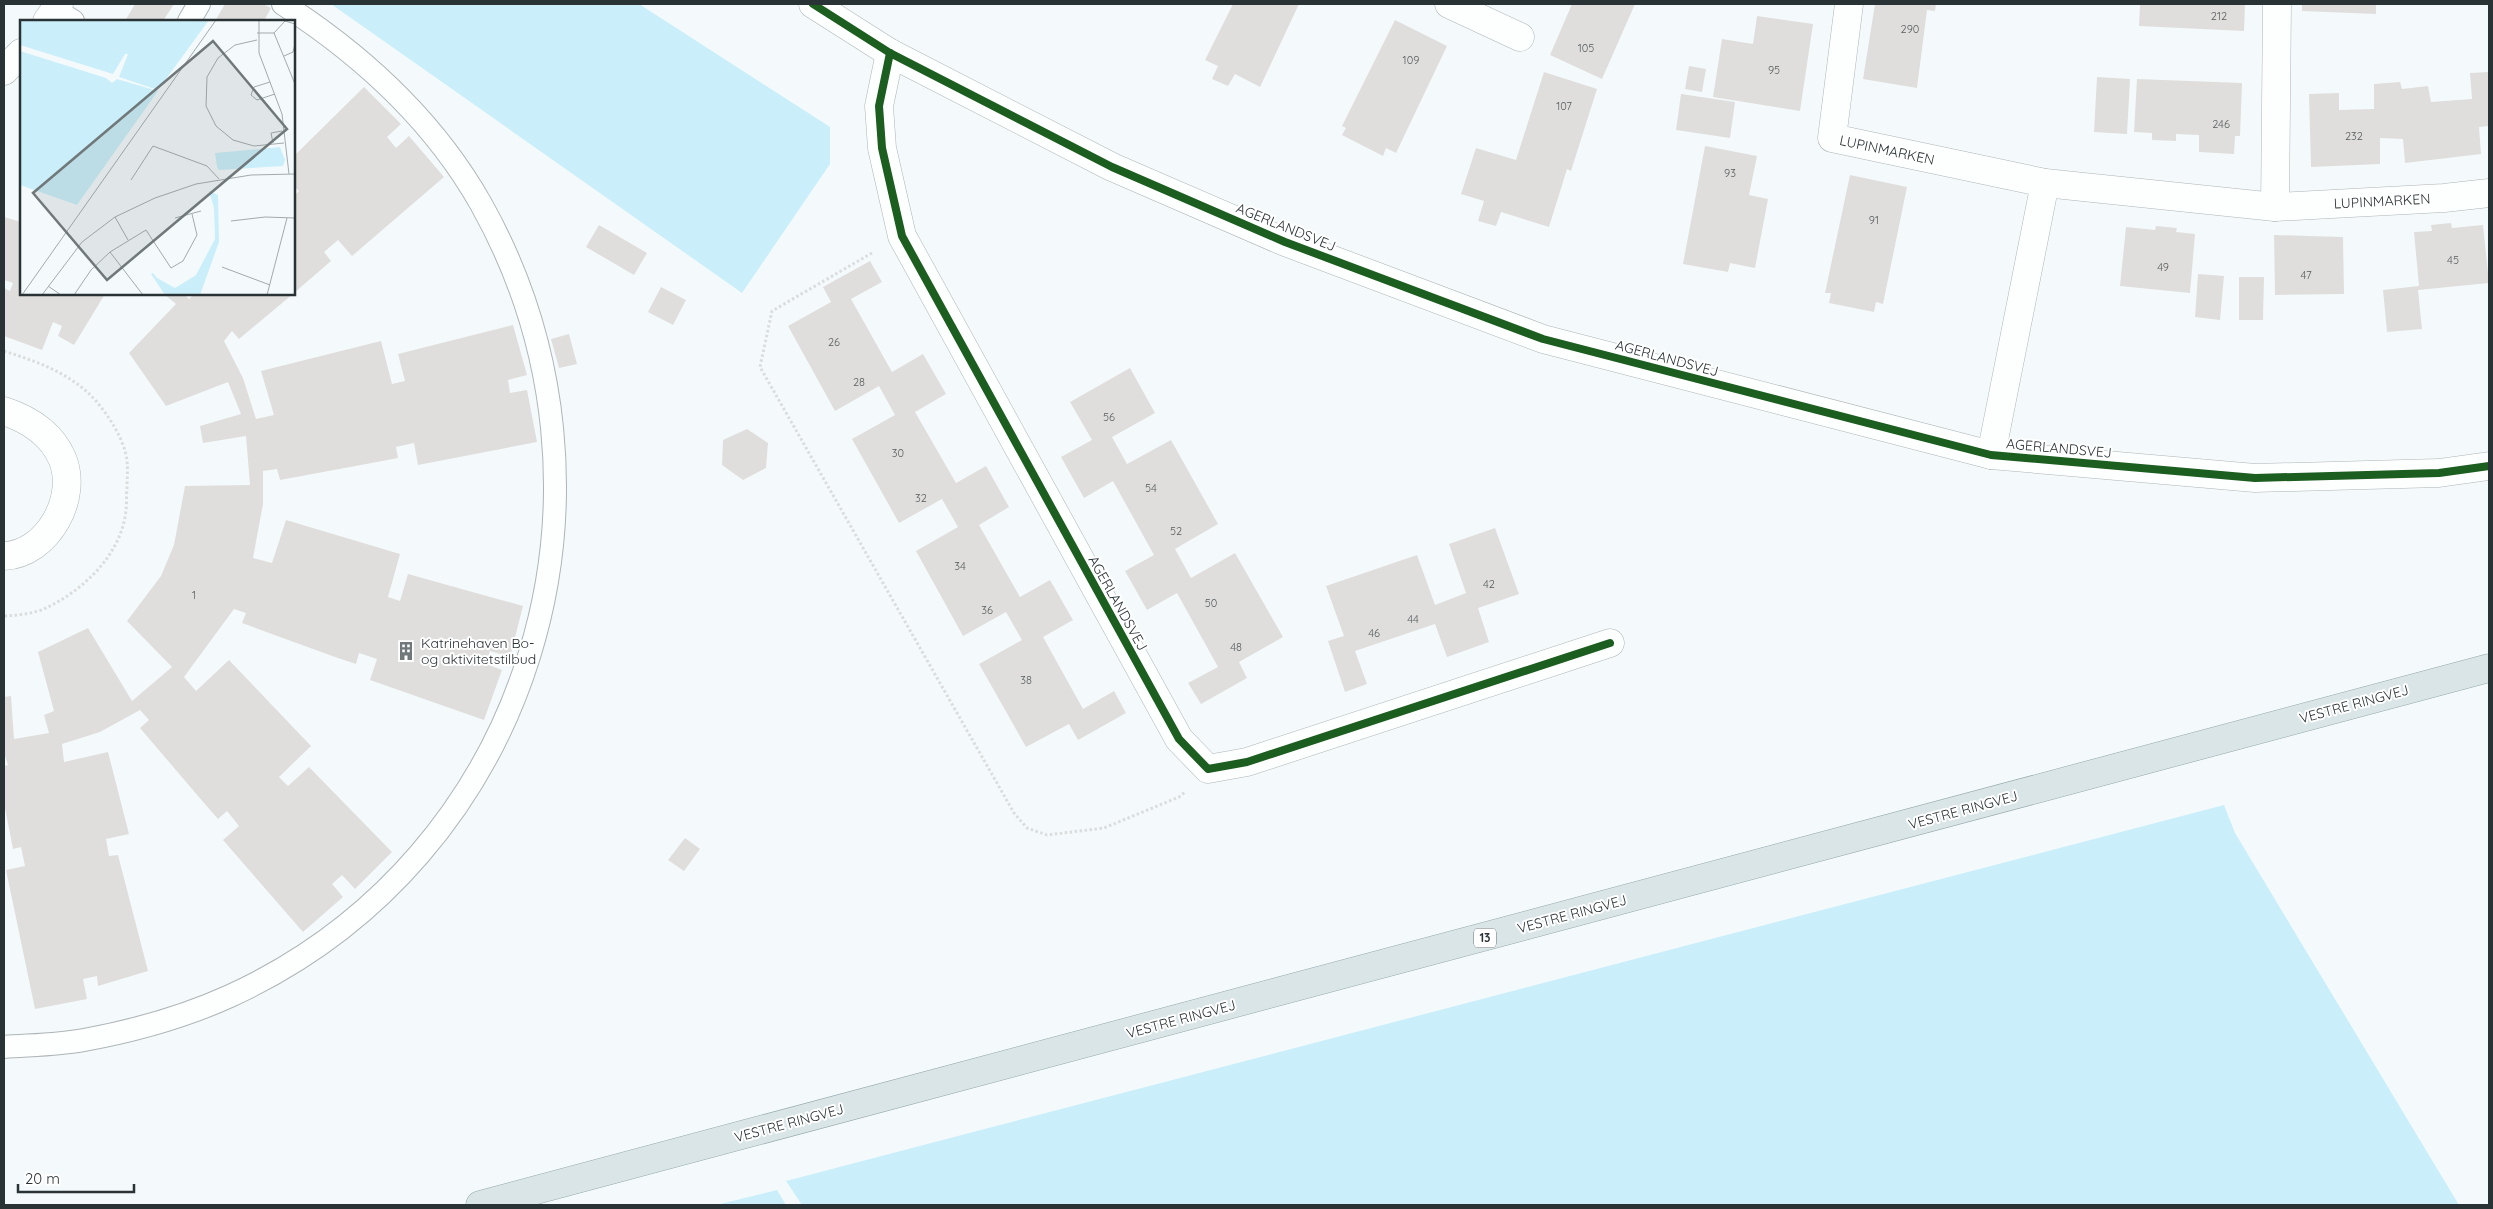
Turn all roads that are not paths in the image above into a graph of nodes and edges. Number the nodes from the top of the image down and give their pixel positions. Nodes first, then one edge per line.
1 (199, 4) edge
2 (283, 4) edge
3 (813, 4) edge
4 (1449, 4) edge
5 (1849, 4) edge
6 (2277, 4) edge
7 (190, 20) edge
8 (1520, 37) dead end
9 (890, 53) junction
10 (20, 54) edge
11 (4, 71) edge
12 (2045, 183) junction
13 (2489, 193) edge
14 (2275, 207) junction
15 (4, 411) edge
16 (1991, 455) junction
17 (2489, 466) edge
18 (4, 556) edge
19 (1610, 643) dead end
20 (2489, 668) edge
21 (4, 1047) edge
22 (480, 1205) edge

1 - 7 lane
2 - 21 lane
3 - 9 street, AGERLANDSVEJ
4 - 8 street
5 - 12 street, LUPINMARKEN
6 - 14 street
9 - 16 street, AGERLANDSVEJ
9 - 19 street, AGERLANDSVEJ
10 - 11 street
12 - 14 street, LUPINMARKEN
12 - 16 street
13 - 14 street, LUPINMARKEN
15 - 18 street
16 - 17 street, AGERLANDSVEJ
20 - 22 main road, VESTRE RINGVEJ / 13

